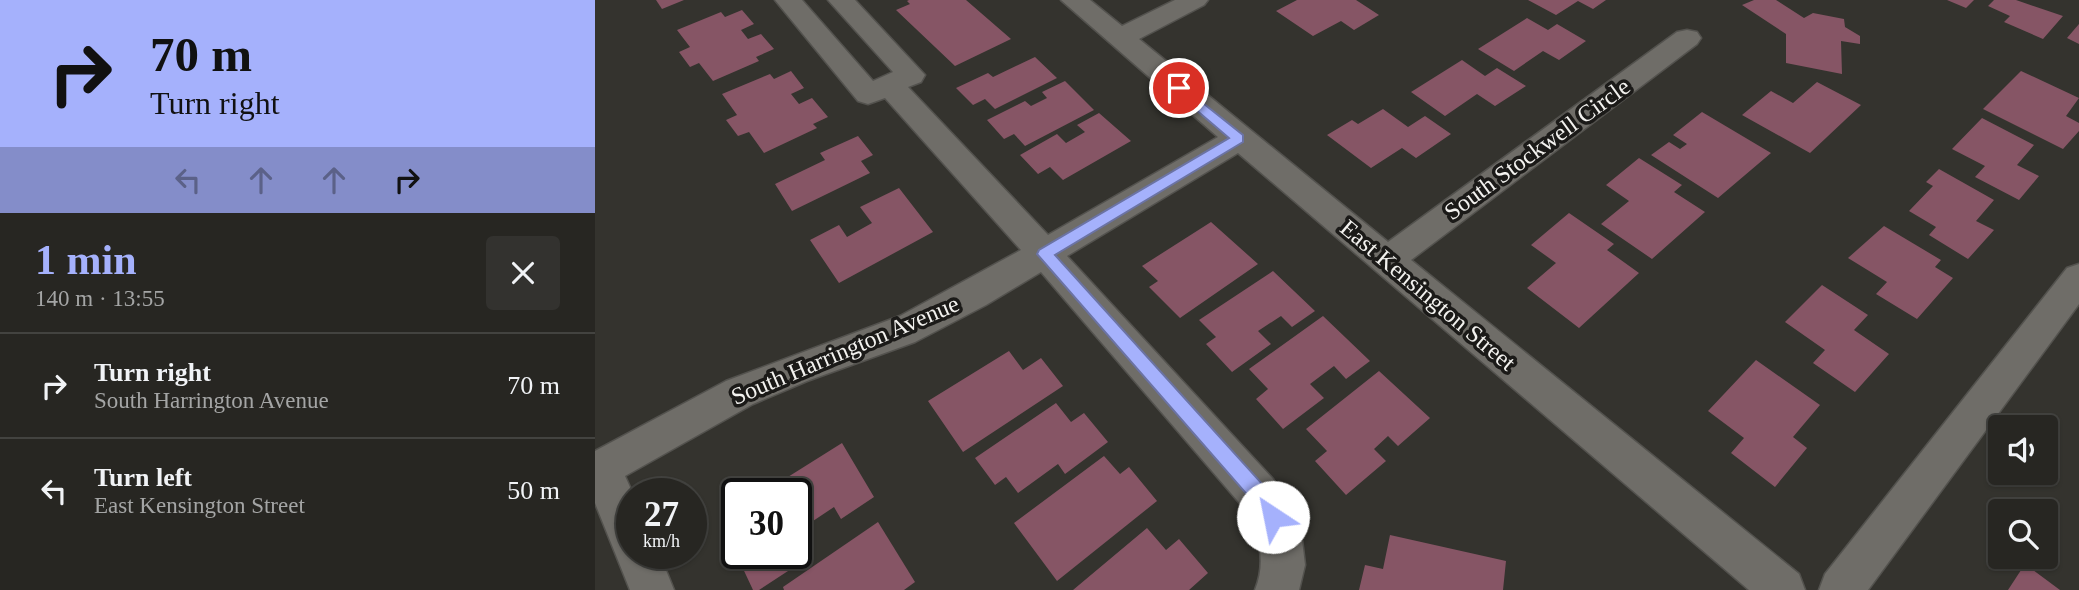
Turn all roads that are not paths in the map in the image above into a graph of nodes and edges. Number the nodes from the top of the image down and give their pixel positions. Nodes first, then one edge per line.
1 (788, 0) edge
2 (841, 0) edge
3 (1074, 0) edge
4 (1195, 0) edge
5 (1120, 38) junction
6 (1687, 38) dead end
7 (896, 93) junction
8 (1238, 139) junction
9 (1045, 254) junction
10 (1386, 261) junction
11 (2079, 278) edge
12 (598, 470) edge
13 (616, 508) edge
14 (643, 569) edge
15 (652, 590) edge
16 (1277, 590) edge
17 (1783, 590) edge
18 (1841, 590) edge

1 - 7 street
2 - 7 street
3 - 5 street, East Kensington Street
4 - 5 street
5 - 8 street, East Kensington Street
6 - 10 street, South Stockwell Circle
7 - 9 street
8 - 9 street, South Harrington Avenue
8 - 10 street, East Kensington Street
9 - 12 street, South Harrington Avenue
9 - 16 street
10 - 17 street, East Kensington Street
11 - 18 street
12 - 13 street
14 - 15 street

